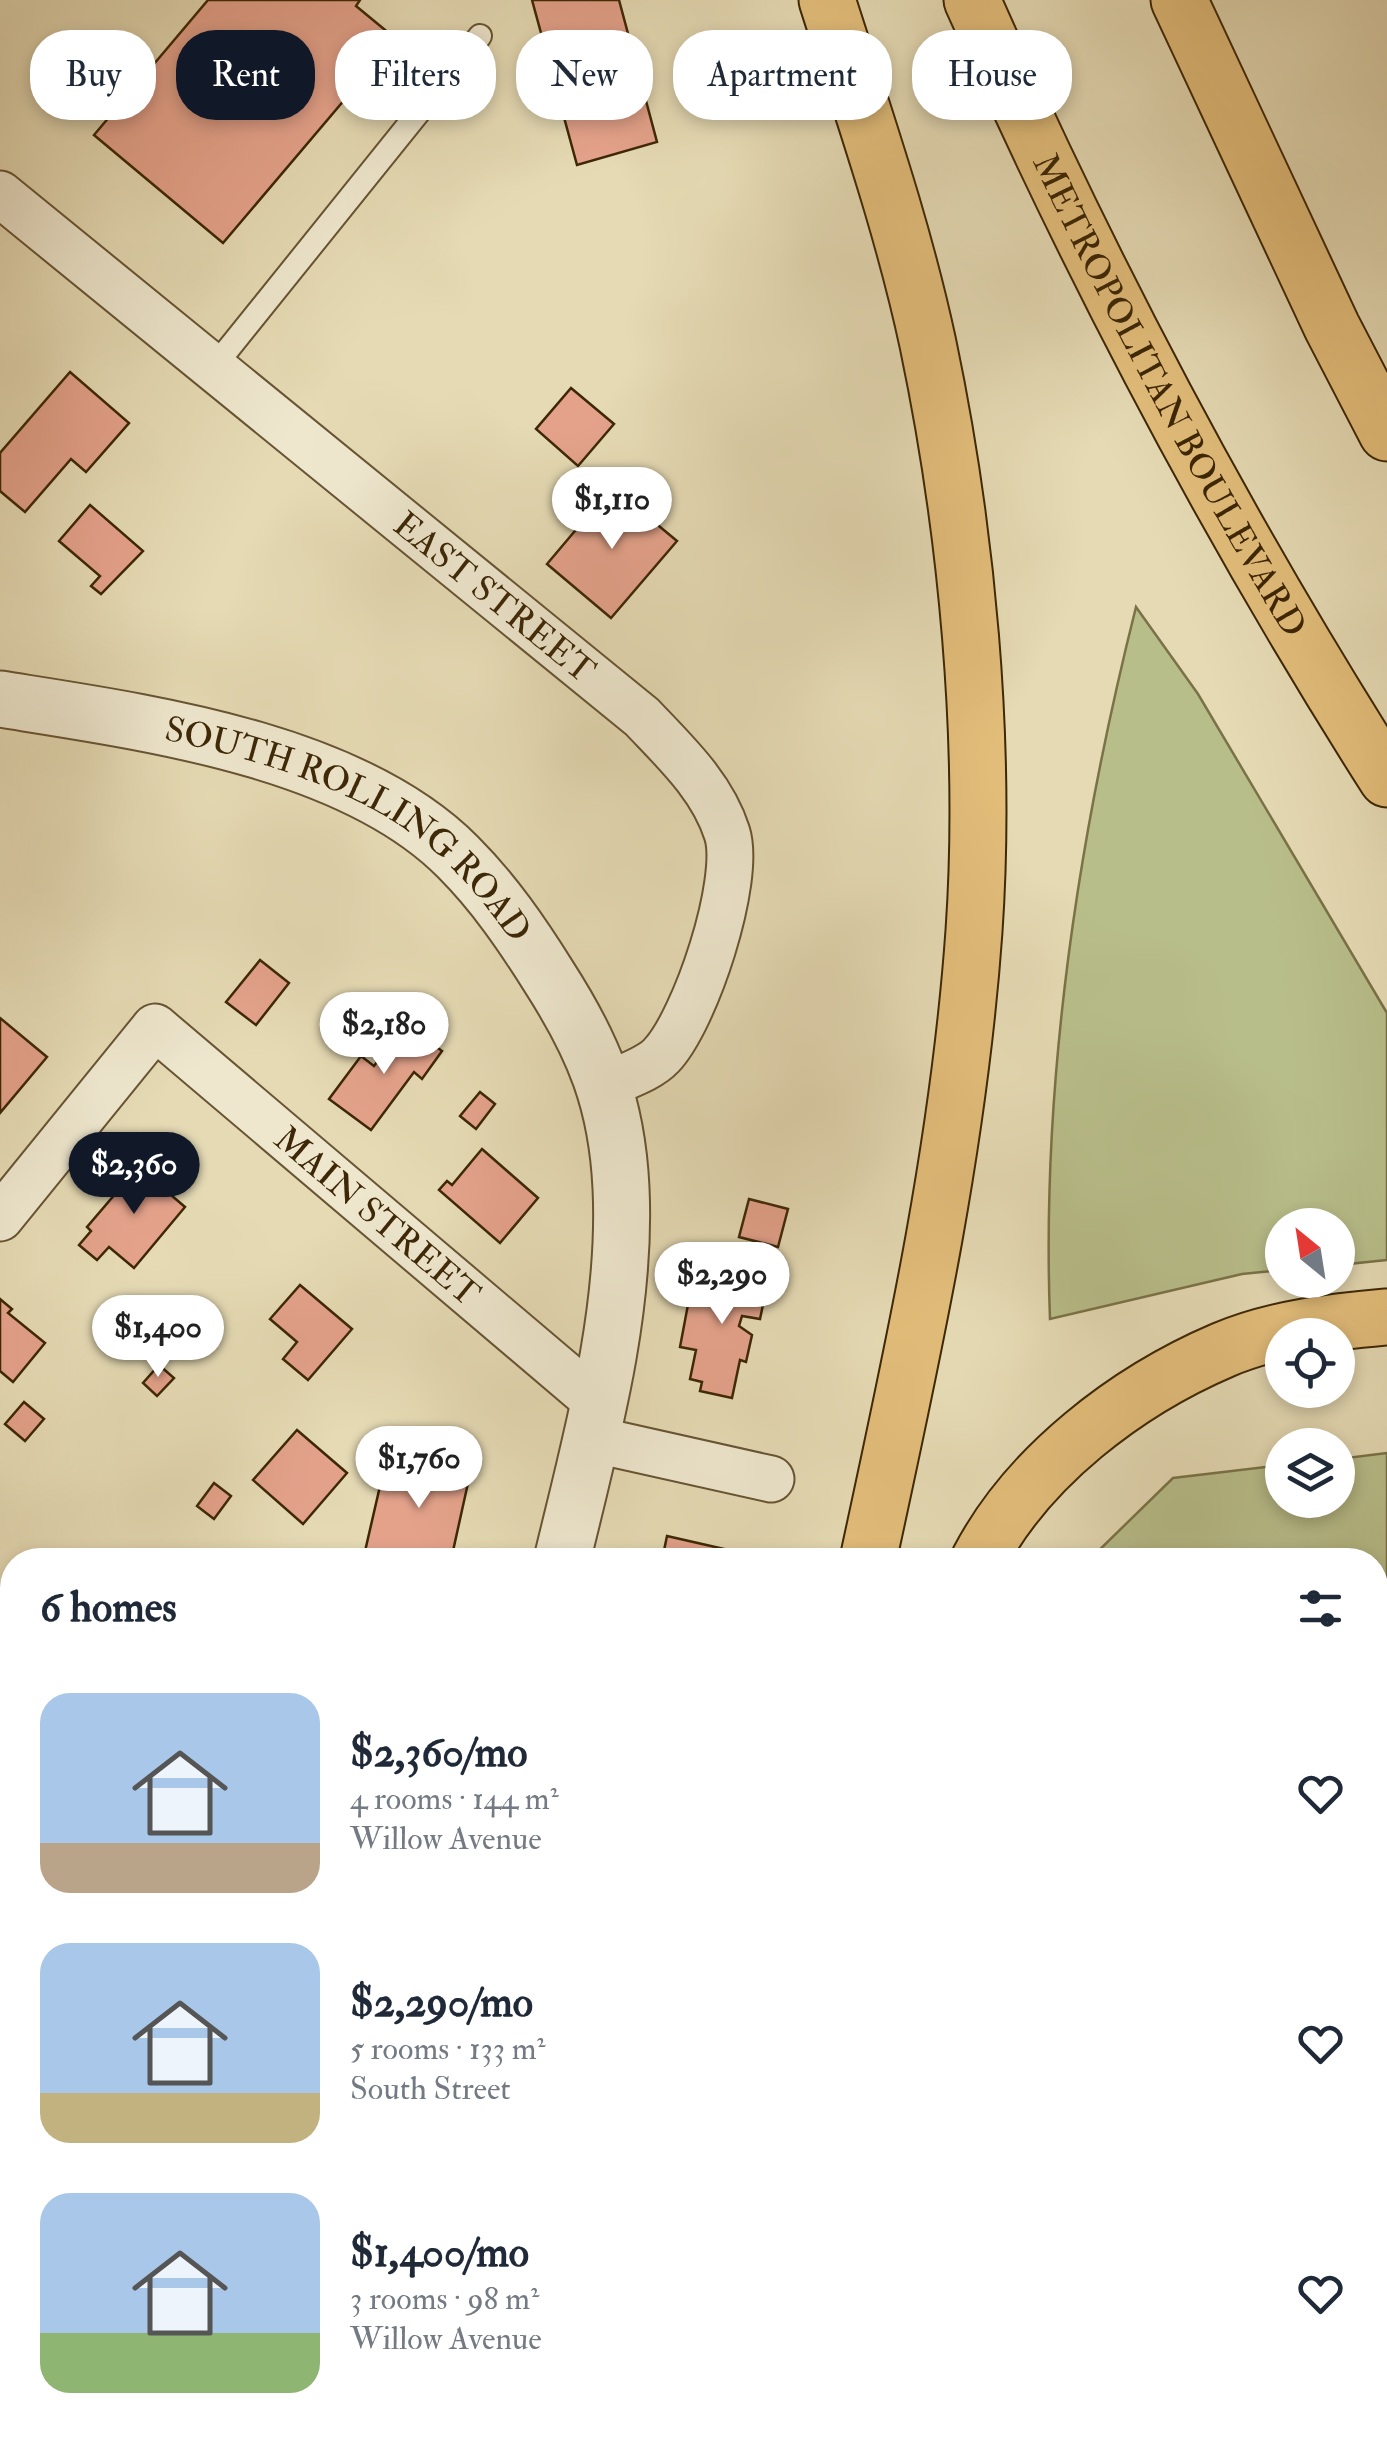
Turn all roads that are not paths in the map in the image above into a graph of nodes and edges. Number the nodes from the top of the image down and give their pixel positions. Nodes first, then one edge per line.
1 (826, 0) edge
2 (972, 0) edge
3 (1179, 0) edge
4 (413, 120) edge
5 (0, 194) edge
6 (214, 368) junction
7 (1387, 433) edge
8 (0, 699) edge
9 (1387, 779) edge
10 (607, 1085) junction
11 (0, 1218) edge
12 (1387, 1317) edge
13 (595, 1421) junction
14 (772, 1479) dead end
15 (565, 1548) edge
16 (871, 1548) edge
17 (988, 1548) edge

1 - 16 highway
2 - 9 highway, METROPOLITAN BOULEVARD
3 - 7 highway
4 - 6 lane
5 - 6 street, EAST STREET
6 - 10 street, EAST STREET
8 - 10 street, SOUTH ROLLING ROAD
10 - 13 street, SOUTH ROLLING ROAD
11 - 13 street, MAIN STREET
12 - 17 highway
13 - 14 street, MAIN STREET
13 - 15 street, SOUTH ROLLING ROAD

